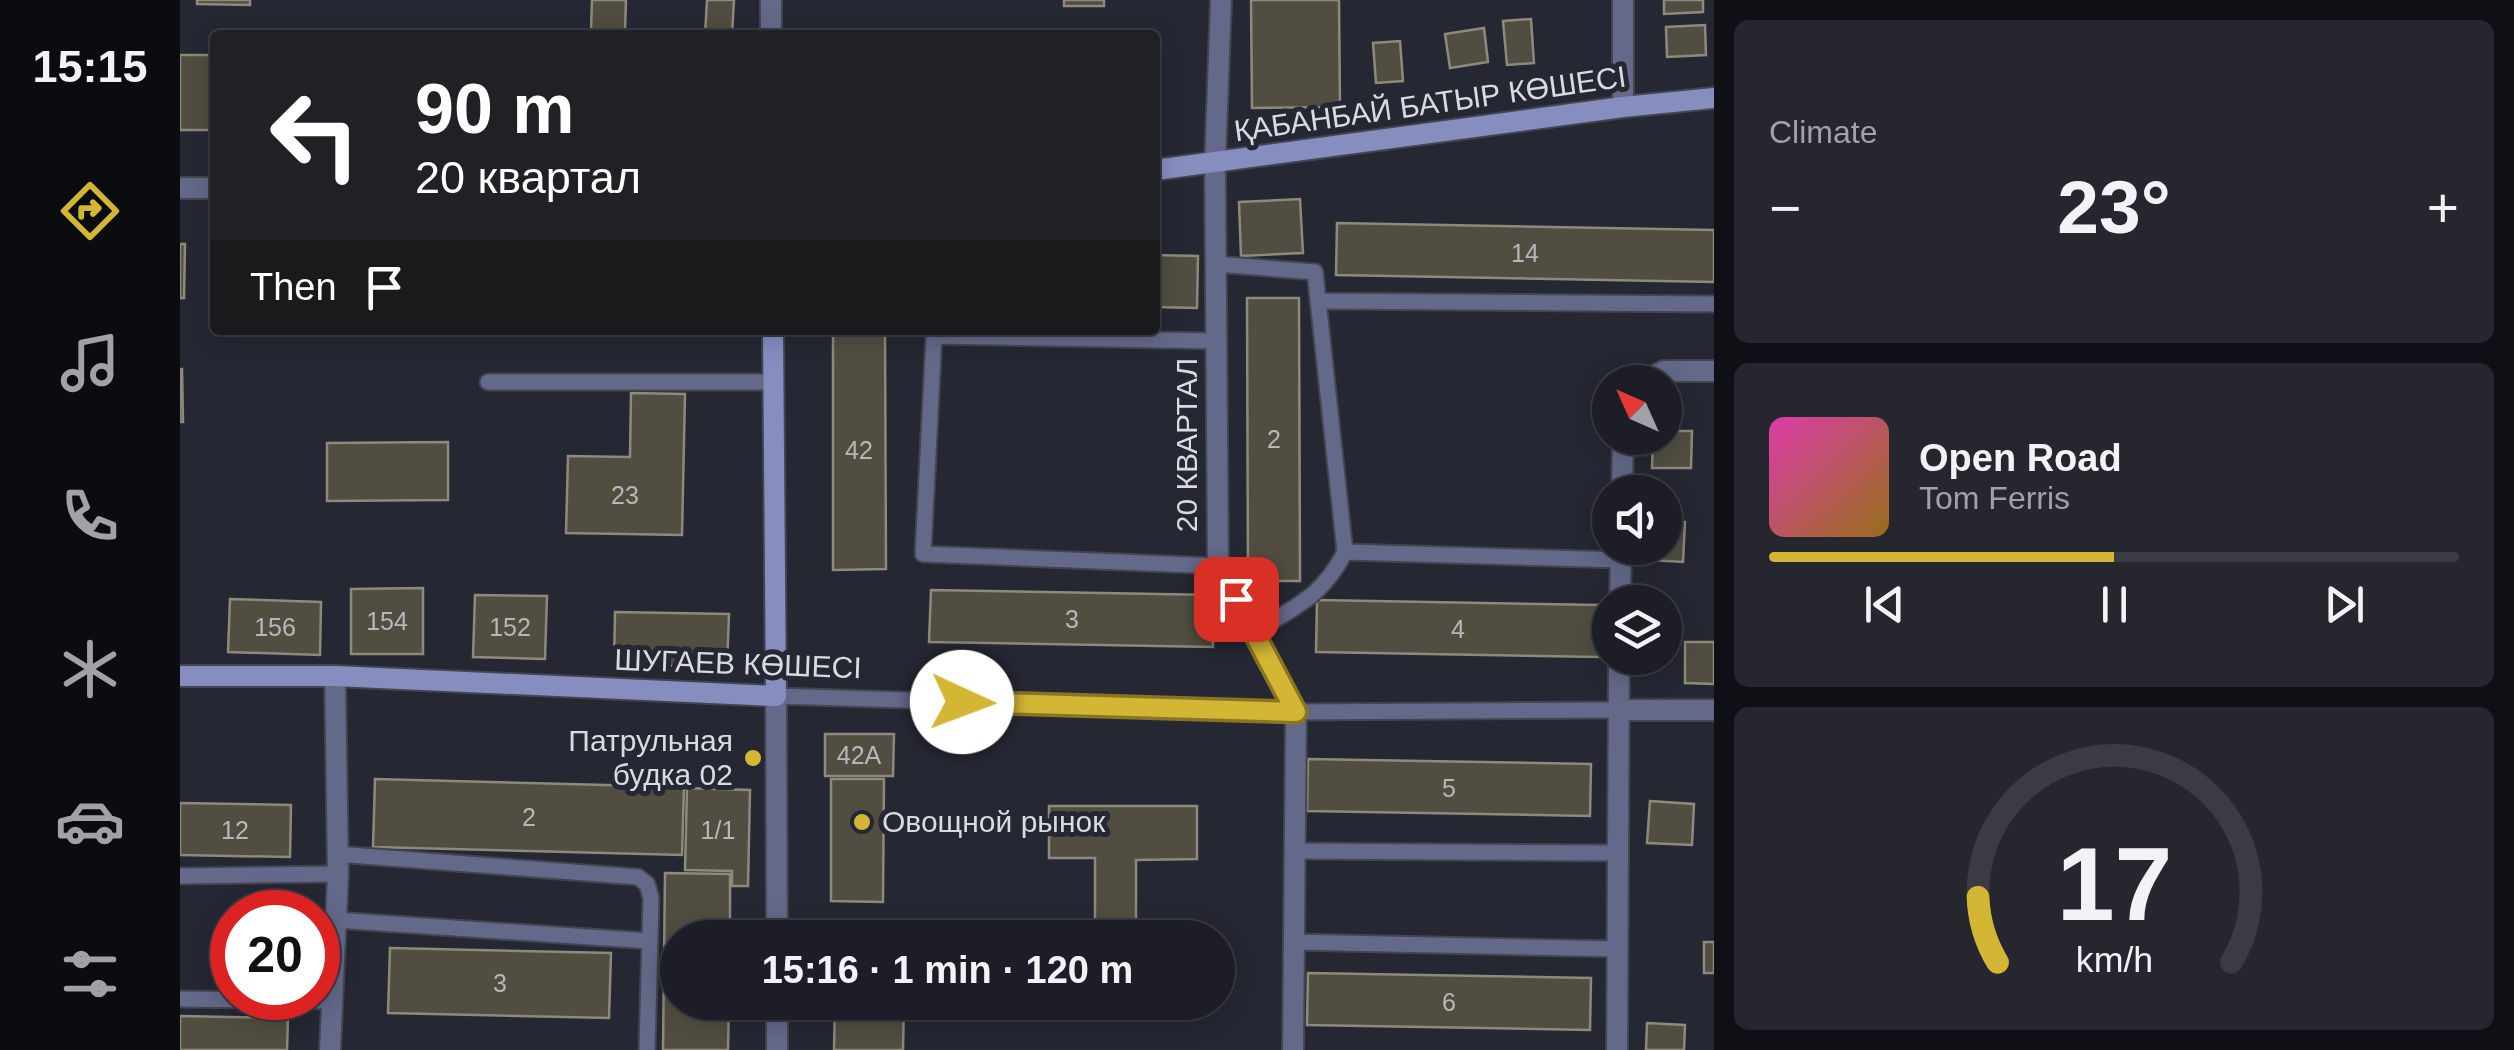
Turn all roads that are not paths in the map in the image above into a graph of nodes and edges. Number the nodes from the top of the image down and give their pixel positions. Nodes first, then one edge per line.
1 (771, 0) edge
2 (1221, 0) edge
3 (1623, 0) edge
4 (772, 30) edge
5 (1714, 98) edge
6 (1624, 107) junction
7 (1215, 164) junction
8 (1160, 170) edge
9 (180, 188) edge
10 (210, 188) edge
11 (1215, 264) junction
12 (1318, 301) junction
13 (1714, 304) edge
14 (773, 335) edge
15 (1216, 341) junction
16 (1682, 371) edge
17 (1714, 371) edge
18 (488, 382) dead end
19 (772, 382) junction
20 (1346, 552) junction
21 (1592, 554) edge
22 (1218, 566) junction
23 (1254, 632) junction
24 (1619, 675) edge
25 (180, 676) edge
26 (334, 676) junction
27 (776, 696) junction
28 (1618, 710) junction
29 (1714, 710) edge
30 (1296, 712) junction
31 (1295, 851) junction
32 (1617, 853) junction
33 (337, 864) junction
34 (180, 876) edge
35 (336, 890) edge
36 (340, 920) edge
37 (777, 920) edge
38 (650, 941) junction
39 (1294, 942) junction
40 (1618, 949) junction
41 (180, 999) edge
42 (210, 999) edge
43 (331, 1020) edge
44 (777, 1020) edge
45 (330, 1050) edge
46 (647, 1050) edge
47 (777, 1050) edge
48 (1292, 1050) edge
49 (1617, 1050) edge

1 - 4 street
2 - 7 street, 20 КВАРТАЛ
3 - 6 street
5 - 6 main road, ҚАБАНБАЙ БАТЫР КӨШЕСІ
6 - 7 main road, ҚАБАНБАЙ БАТЫР КӨШЕСІ
7 - 8 main road, ҚАБАНБАЙ БАТЫР КӨШЕСІ
7 - 11 street, 20 КВАРТАЛ
9 - 10 street
11 - 12 lane
11 - 15 street, 20 КВАРТАЛ
12 - 13 lane
12 - 20 lane
14 - 19 main road
15 - 22 street, 20 КВАРТАЛ
15 - 22 lane
16 - 17 street
18 - 19 lane
19 - 27 main road
20 - 21 lane
20 - 23 lane
22 - 23 street, 20 КВАРТАЛ
23 - 30 street, 20 КВАРТАЛ
24 - 28 street
25 - 26 main road, ШУГАЕВ КӨШЕСІ
26 - 27 main road, ШУГАЕВ КӨШЕСІ
26 - 33 street
27 - 30 lane, ШУГАЕВ КӨШЕСІ
27 - 37 street
28 - 29 street, ШУГАЕВ КӨШЕСІ
28 - 30 lane, ШУГАЕВ КӨШЕСІ
28 - 32 street
30 - 31 street, 20 КВАРТАЛ
31 - 32 lane
31 - 39 street, 20 КВАРТАЛ
32 - 40 street
33 - 34 lane
33 - 35 street
33 - 38 lane
36 - 38 lane
38 - 46 lane
39 - 40 lane
39 - 48 street, 20 КВАРТАЛ
40 - 49 street
41 - 42 lane
43 - 45 street
44 - 47 street

